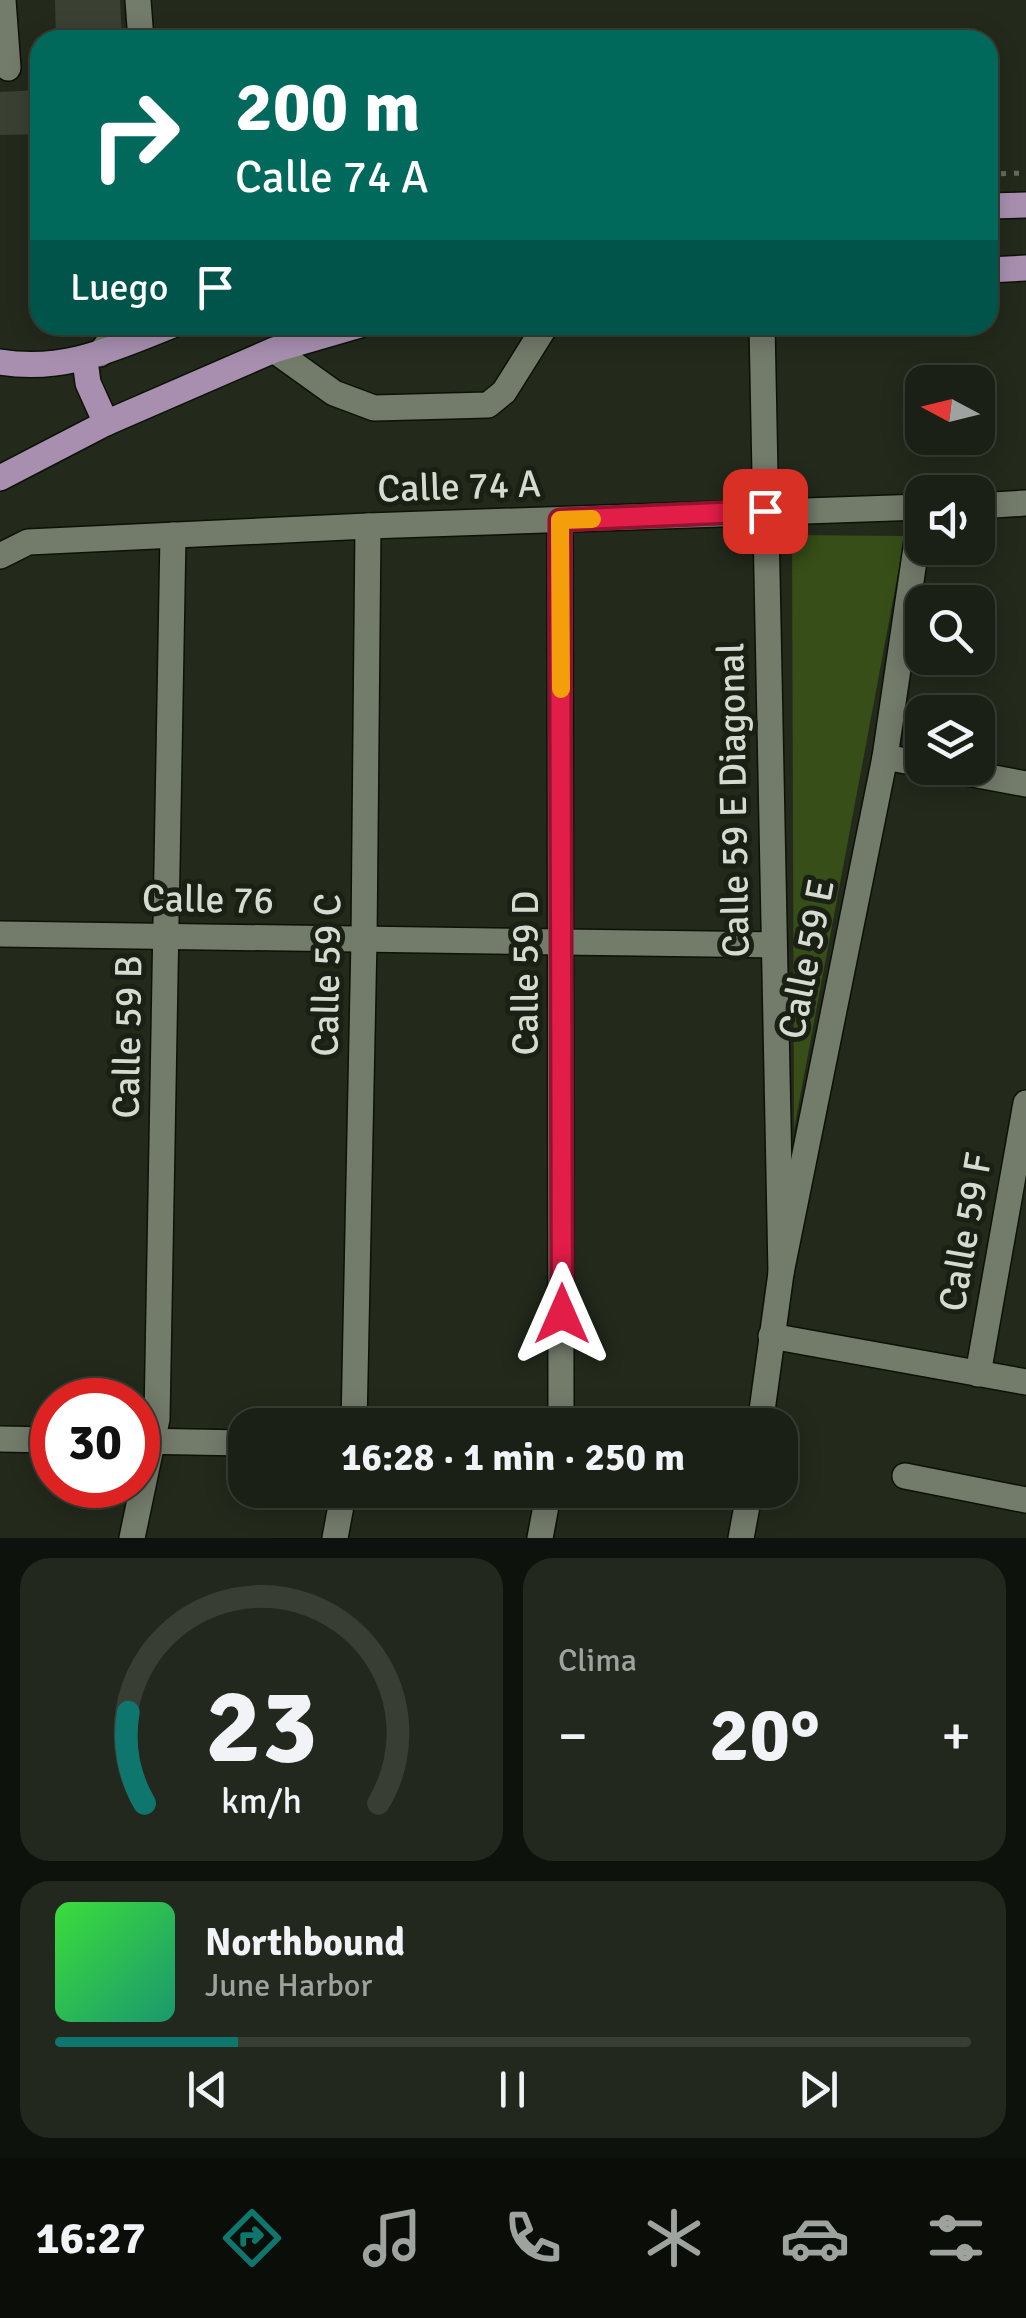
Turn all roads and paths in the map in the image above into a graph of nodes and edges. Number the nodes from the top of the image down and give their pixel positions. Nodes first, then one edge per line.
1 (3, 0) edge
2 (138, 0) edge
3 (140, 30) edge
4 (8, 68) dead end
5 (1026, 173) edge
6 (998, 174) edge
7 (1026, 205) edge
8 (998, 206) edge
9 (1026, 268) edge
10 (998, 269) edge
11 (112, 335) edge
12 (147, 335) edge
13 (326, 335) edge
14 (540, 335) edge
15 (762, 335) edge
16 (274, 350) junction
17 (93, 357) junction
18 (0, 362) edge
19 (106, 423) junction
20 (0, 478) edge
21 (1026, 503) edge
22 (995, 505) edge
23 (905, 507) edge
24 (765, 511) junction
25 (560, 520) junction
26 (368, 526) junction
27 (173, 536) junction
28 (0, 556) edge
29 (914, 565) edge
30 (886, 757) junction
31 (905, 761) edge
32 (995, 778) edge
33 (1026, 784) edge
34 (0, 934) edge
35 (166, 935) junction
36 (364, 940) junction
37 (563, 942) junction
38 (774, 944) junction
39 (1026, 1103) edge
40 (781, 1273) junction
41 (771, 1336) junction
42 (978, 1374) junction
43 (159, 1378) edge
44 (1026, 1382) edge
45 (354, 1408) edge
46 (561, 1408) edge
47 (762, 1408) edge
48 (0, 1439) edge
49 (30, 1440) edge
50 (160, 1441) edge
51 (228, 1443) edge
52 (904, 1476) dead end
53 (1026, 1500) edge
54 (136, 1508) edge
55 (341, 1508) edge
56 (546, 1508) edge
57 (747, 1508) edge
58 (132, 1538) edge
59 (335, 1538) edge
60 (540, 1538) edge
61 (741, 1538) edge

1 - 4 street
2 - 3 street
5 - 6 path
7 - 8 main road
9 - 10 main road
11 - 17 street
12 - 17 main road
13 - 16 main road
14 - 16 street
15 - 24 street, Calle 59 E Diagonal
16 - 19 main road
17 - 18 main road
17 - 19 main road
19 - 20 main road
21 - 22 street
23 - 24 street, Calle 74 A
24 - 25 street, Calle 74 A
24 - 38 street, Calle 59 E Diagonal
25 - 26 street, Calle 74 A
25 - 37 street, Calle 59 D
26 - 27 street, Calle 74 A
26 - 36 street, Calle 59 C
27 - 28 street, Calle 74 A
27 - 35 street, Calle 59 B
29 - 30 street, Calle 59 E
30 - 31 street
30 - 40 street, Calle 59 E
32 - 33 street
34 - 35 street, Calle 76
35 - 36 street, Calle 76
35 - 43 street, Calle 59 B
36 - 37 street, Calle 76
36 - 45 street, Calle 59 C
37 - 38 street, Calle 76
37 - 46 street, Calle 59 D
38 - 40 street, Calle 59 E Diagonal
39 - 42 street, Calle 59 F
40 - 41 street, Calle 59 E
41 - 42 street
41 - 47 street, Calle 59 E
42 - 44 street
48 - 49 street
50 - 51 street
52 - 53 street
54 - 58 street, Calle 59 B
55 - 59 street
56 - 60 street
57 - 61 street

